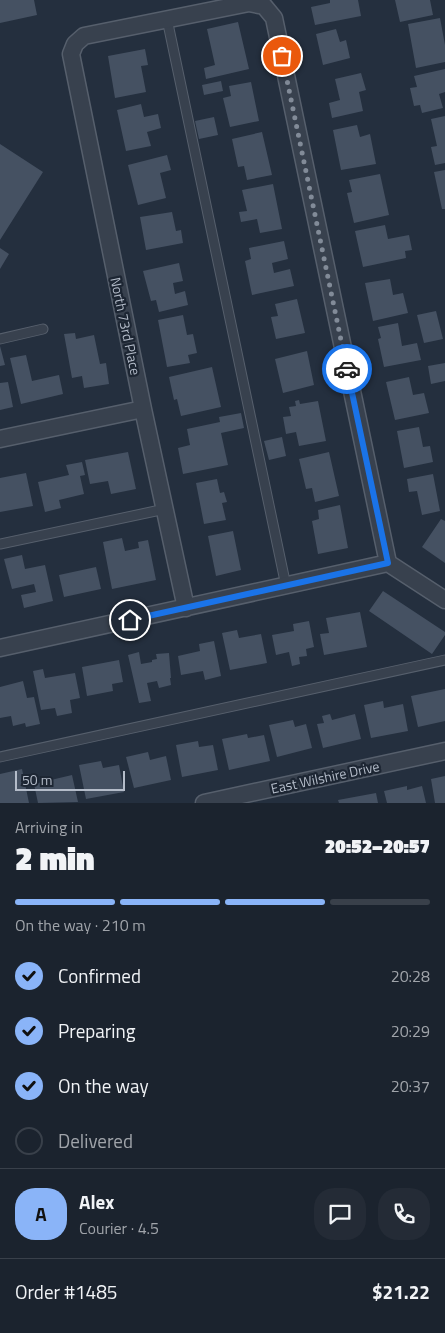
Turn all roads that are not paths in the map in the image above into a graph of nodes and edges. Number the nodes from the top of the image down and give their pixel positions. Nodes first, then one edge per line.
1 (167, 19) junction
2 (43, 329) dead end
3 (0, 339) edge
4 (143, 409) junction
5 (0, 439) edge
6 (165, 509) junction
7 (0, 544) edge
8 (388, 563) junction
9 (286, 586) junction
10 (445, 600) edge
11 (186, 608) junction
12 (0, 648) edge
13 (445, 660) edge
14 (445, 751) edge
15 (0, 757) edge
16 (204, 803) edge

1 - 4 street, North 73rd Place
1 - 8 street
1 - 9 lane
2 - 3 lane
4 - 5 street
4 - 6 street, North 73rd Place
6 - 7 lane
6 - 11 street, North 73rd Place
8 - 9 street
8 - 10 street
9 - 11 street
11 - 12 street
13 - 15 lane
14 - 16 street, East Wilshire Drive

